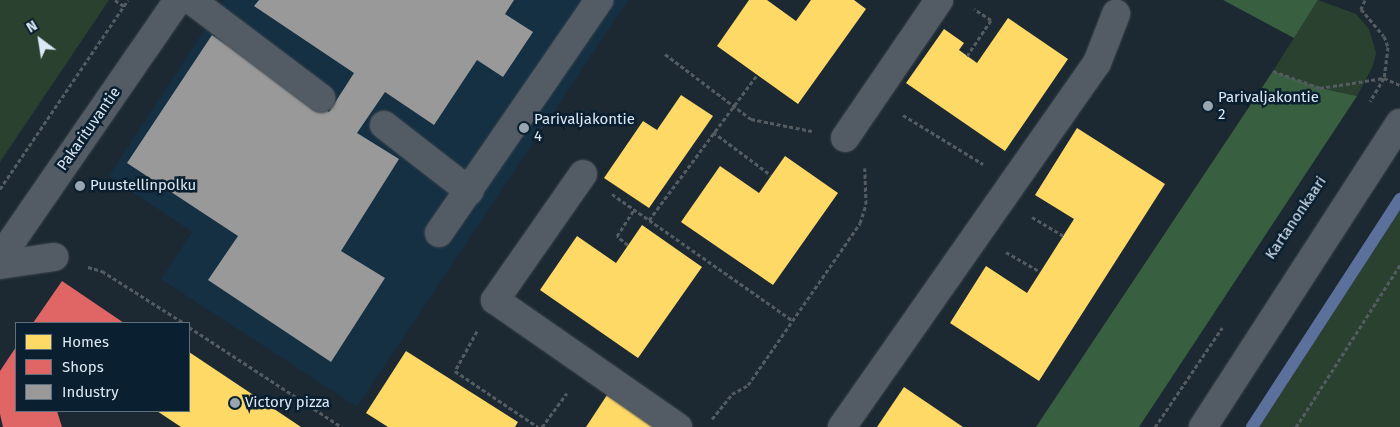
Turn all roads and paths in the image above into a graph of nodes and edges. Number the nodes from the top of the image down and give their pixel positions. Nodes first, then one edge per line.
1 (115, 0) edge
2 (128, 0) edge
3 (178, 0) edge
4 (191, 0) edge
5 (598, 0) edge
6 (939, 0) edge
7 (1365, 0) edge
8 (967, 5) dead end
9 (124, 6) junction
10 (1116, 14) dead end
11 (967, 56) dead end
12 (1273, 70) dead end
13 (757, 75) dead end
14 (1384, 78) junction
15 (1400, 85) edge
16 (321, 98) dead end
17 (1369, 103) dead end
18 (1400, 123) edge
19 (384, 125) dead end
20 (713, 132) junction
21 (844, 138) dead end
22 (865, 160) dead end
23 (583, 174) joint
24 (771, 175) dead end
25 (0, 189) edge
26 (469, 191) junction
27 (634, 210) junction
28 (648, 220) junction
29 (440, 233) dead end
30 (628, 245) dead end
31 (54, 256) joint
32 (0, 258) edge
33 (0, 265) edge
34 (1400, 265) edge
35 (496, 300) junction
36 (792, 320) junction
37 (182, 322) edge
38 (1226, 322) dead end
39 (190, 327) edge
40 (588, 364) junction
41 (710, 420) dead end
42 (342, 427) edge
43 (538, 427) edge
44 (542, 427) edge
45 (678, 427) edge
46 (842, 427) edge
47 (1155, 427) edge
48 (1203, 427) edge
49 (1296, 427) edge

1 - 9 path
2 - 9 path
3 - 32 street, Pakarituvantie
4 - 16 street
5 - 26 street
6 - 21 street
7 - 14 path
8 - 11 path
9 - 25 path
10 - 46 street
12 - 14 path
13 - 20 path
14 - 15 path
14 - 17 path
18 - 48 street
19 - 26 street
20 - 24 path
20 - 28 path
22 - 36 path
23 - 27 path
23 - 35 street
26 - 29 street
27 - 28 path
27 - 30 path
28 - 36 path
31 - 33 street
31 - 37 path
34 - 49 path
35 - 40 street
35 - 43 path
36 - 41 path
38 - 47 path
39 - 42 path
40 - 44 path
40 - 45 street

